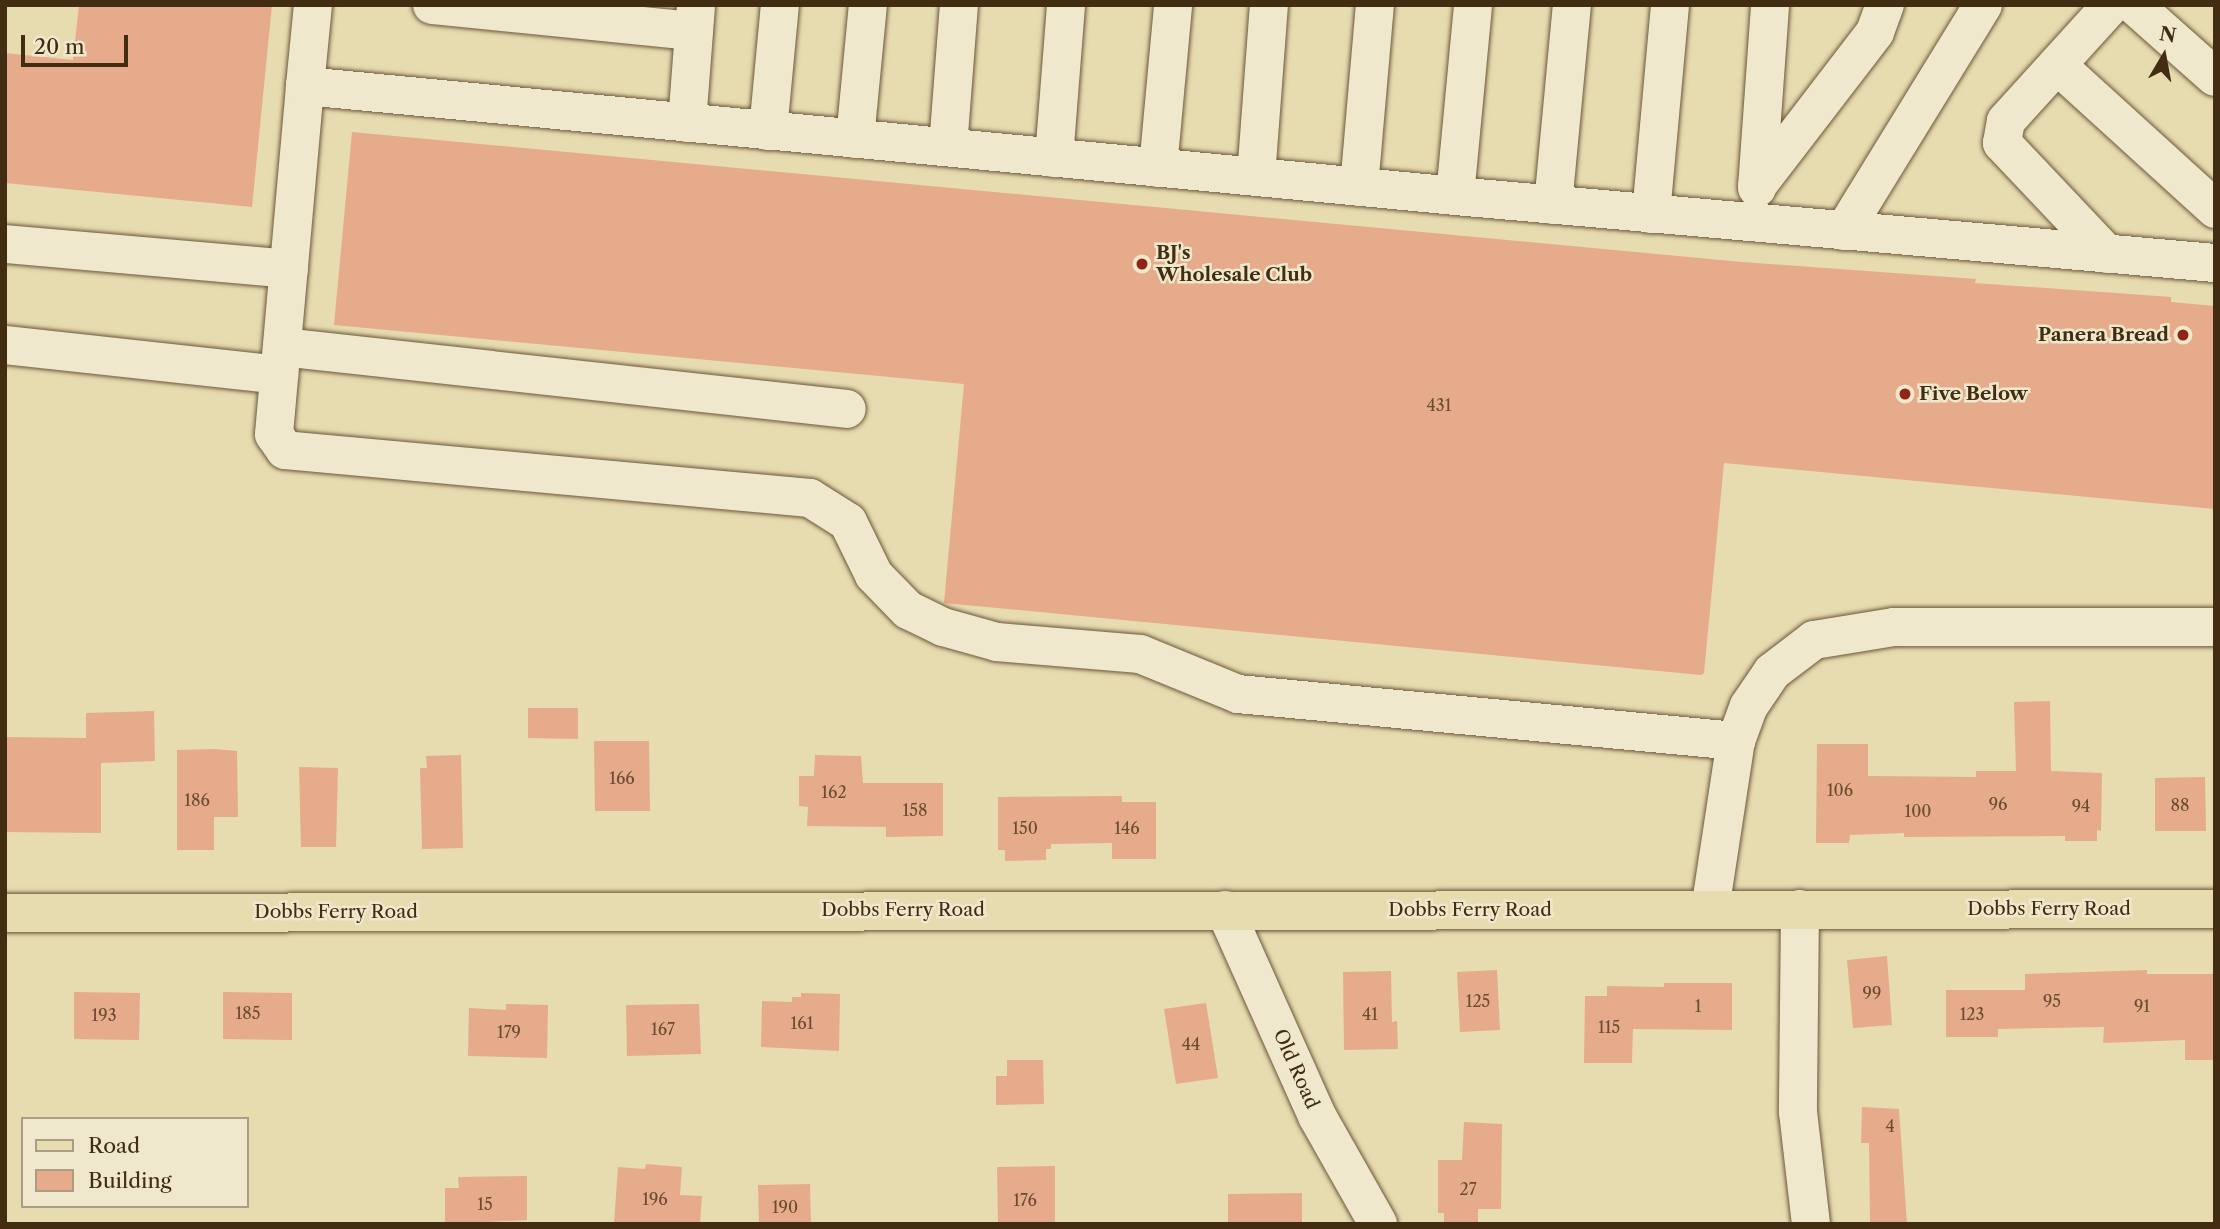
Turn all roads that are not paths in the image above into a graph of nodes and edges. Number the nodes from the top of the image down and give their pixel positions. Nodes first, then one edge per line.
1 (313, 5) edge
2 (432, 5) edge
3 (780, 5) edge
4 (867, 5) edge
5 (959, 5) edge
6 (1066, 5) edge
7 (1173, 5) edge
8 (1269, 5) edge
9 (1375, 5) edge
10 (1473, 5) edge
11 (1572, 5) edge
12 (1670, 5) edge
13 (1770, 5) edge
14 (1885, 5) edge
15 (1983, 5) edge
16 (2111, 5) edge
17 (2134, 5) edge
18 (695, 18) edge
19 (2057, 65) junction
20 (2215, 77) edge
21 (305, 86) junction
22 (687, 123) junction
23 (768, 131) junction
24 (855, 139) junction
25 (948, 148) junction
26 (1054, 158) junction
27 (1158, 168) junction
28 (1256, 177) junction
29 (1359, 187) junction
30 (1455, 196) junction
31 (1754, 204) junction
32 (1553, 205) junction
33 (2215, 209) edge
34 (1651, 214) junction
35 (1844, 231) junction
36 (5, 244) edge
37 (2107, 254) junction
38 (2215, 263) edge
39 (289, 269) junction
40 (5, 345) edge
41 (280, 361) junction
42 (847, 409) dead end
43 (2215, 627) edge
44 (1736, 741) junction
45 (1224, 909) junction
46 (1710, 909) junction
47 (1800, 909) junction
48 (2215, 909) edge
49 (5, 913) edge
50 (1378, 1224) edge
51 (1811, 1224) edge

1 - 21 street
2 - 18 street
3 - 23 street
4 - 24 street
5 - 25 street
6 - 26 street
7 - 27 street
8 - 28 street
9 - 29 street
10 - 30 street
11 - 32 street
12 - 34 street
13 - 31 street
14 - 31 street
15 - 35 street
16 - 19 street
17 - 20 street
18 - 22 street
19 - 33 street
19 - 37 street
21 - 22 street
21 - 39 street
22 - 23 street
23 - 24 street
24 - 25 street
25 - 26 street
26 - 27 street
27 - 28 street
28 - 29 street
29 - 30 street
30 - 32 street
31 - 34 street
31 - 35 street
32 - 34 street
35 - 37 street
36 - 39 street
37 - 38 street
39 - 41 street
40 - 41 street
41 - 42 street
41 - 44 street
43 - 44 street
44 - 46 street
45 - 46 main road, Dobbs Ferry Road
45 - 49 main road, Dobbs Ferry Road
45 - 50 street, Old Road
46 - 47 main road, Dobbs Ferry Road
47 - 48 main road, Dobbs Ferry Road
47 - 51 street

